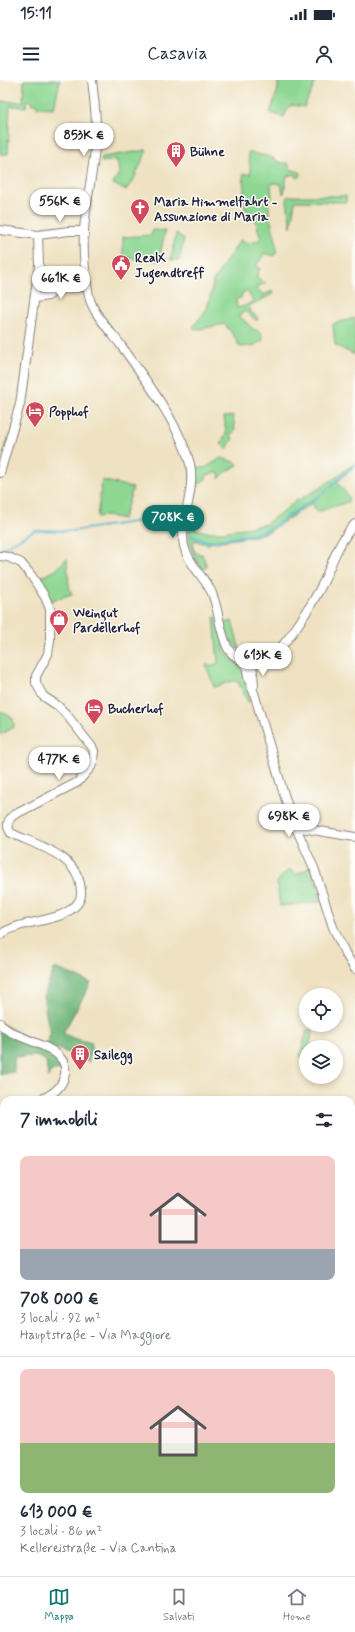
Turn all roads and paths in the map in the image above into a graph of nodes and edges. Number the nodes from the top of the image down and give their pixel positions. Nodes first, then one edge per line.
1 (92, 80) edge
2 (0, 230) edge
3 (84, 231) junction
4 (38, 235) junction
5 (87, 287) junction
6 (35, 298) junction
7 (0, 472) edge
8 (355, 524) edge
9 (0, 556) edge
10 (249, 662) junction
11 (296, 828) junction
12 (355, 838) edge
13 (0, 935) edge
14 (355, 969) edge
15 (0, 1024) edge
16 (47, 1096) edge

1 - 3 street
2 - 4 street
3 - 4 street
3 - 5 street
4 - 6 street
5 - 6 street
5 - 10 street
6 - 7 street
8 - 10 street
9 - 13 street
10 - 11 street
11 - 12 street
11 - 14 street
15 - 16 street

